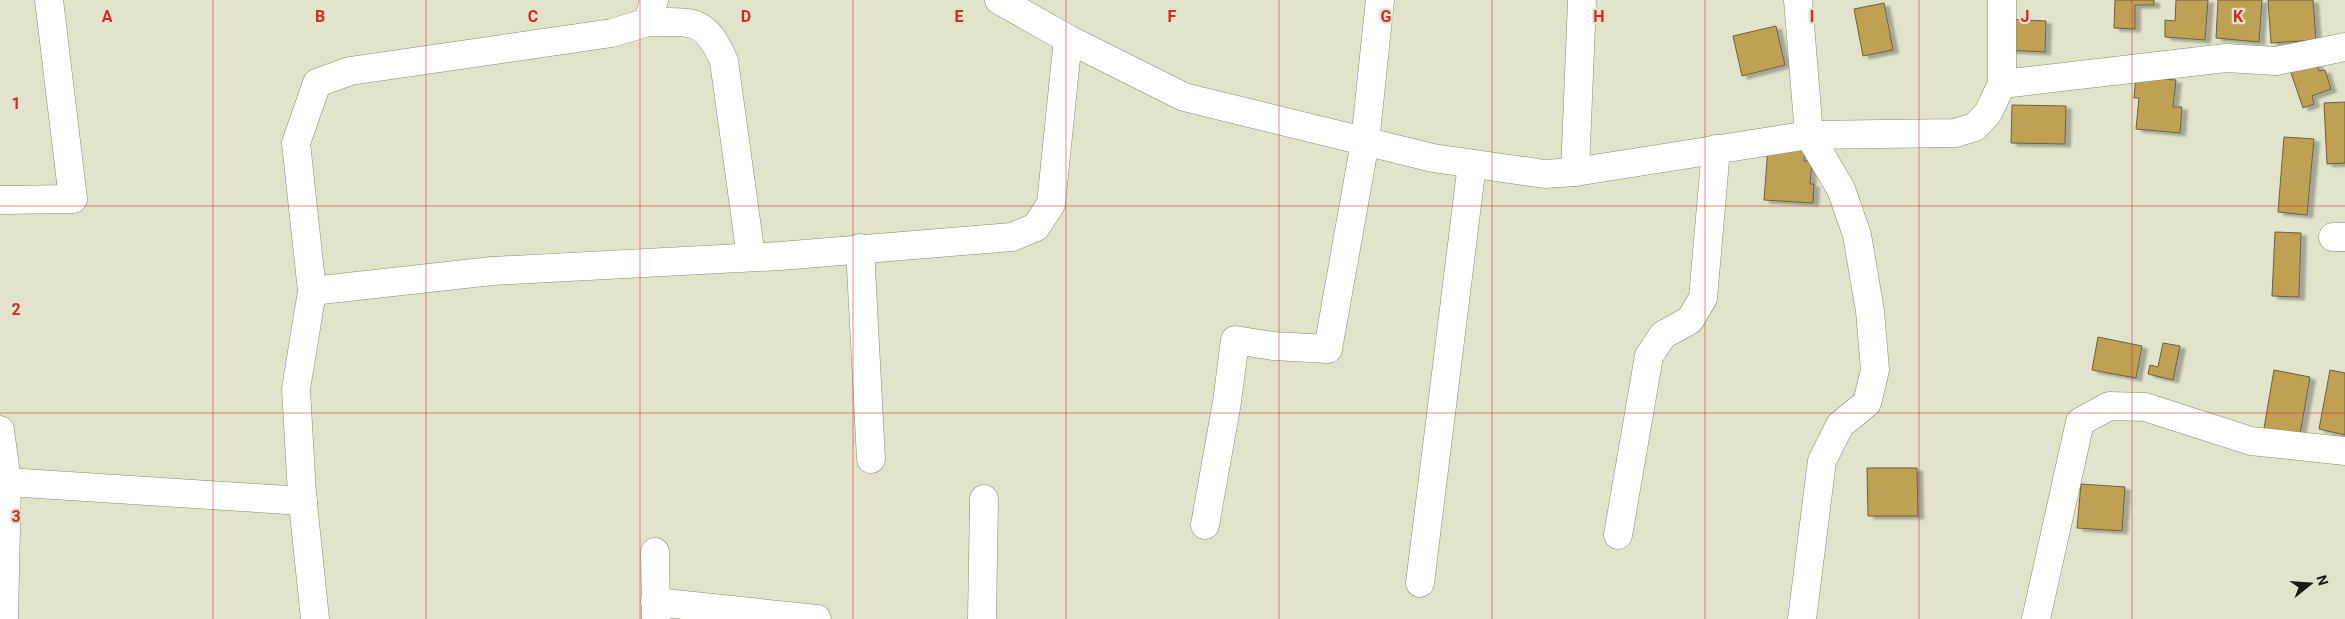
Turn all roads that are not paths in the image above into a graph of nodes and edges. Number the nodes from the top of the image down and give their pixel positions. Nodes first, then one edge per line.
1 (48, 0) edge
2 (999, 0) edge
3 (1380, 0) edge
4 (1582, 0) edge
5 (1798, 0) edge
6 (2002, 0) edge
7 (651, 11) edge
8 (1068, 39) junction
9 (2345, 47) edge
10 (2002, 84) junction
11 (1809, 135) junction
12 (1365, 142) junction
13 (1716, 149) junction
14 (1472, 164) junction
15 (1575, 172) junction
16 (0, 200) edge
17 (860, 248) junction
18 (751, 257) junction
19 (312, 291) junction
20 (0, 430) edge
21 (2345, 451) edge
22 (871, 459) dead end
23 (6, 482) junction
24 (984, 498) dead end
25 (303, 501) junction
26 (1205, 525) dead end
27 (1618, 535) dead end
28 (655, 552) dead end
29 (1420, 583) dead end
30 (656, 610) edge
31 (4, 619) edge
32 (315, 619) edge
33 (817, 619) edge
34 (982, 619) edge
35 (1802, 619) edge
36 (2036, 619) edge

1 - 16 street
2 - 8 street
3 - 12 street
4 - 15 street
5 - 11 street
6 - 10 street
7 - 18 street
7 - 19 street
8 - 12 street
8 - 17 street
9 - 10 street
10 - 11 street
11 - 13 street
11 - 35 street
12 - 14 street
12 - 26 street
13 - 15 street
13 - 27 street
14 - 15 street
14 - 29 street
17 - 18 street
17 - 22 street
18 - 19 street
19 - 25 street
20 - 23 street
21 - 36 street
23 - 25 street
23 - 31 street
24 - 34 street
25 - 32 street
28 - 30 street
30 - 33 street

